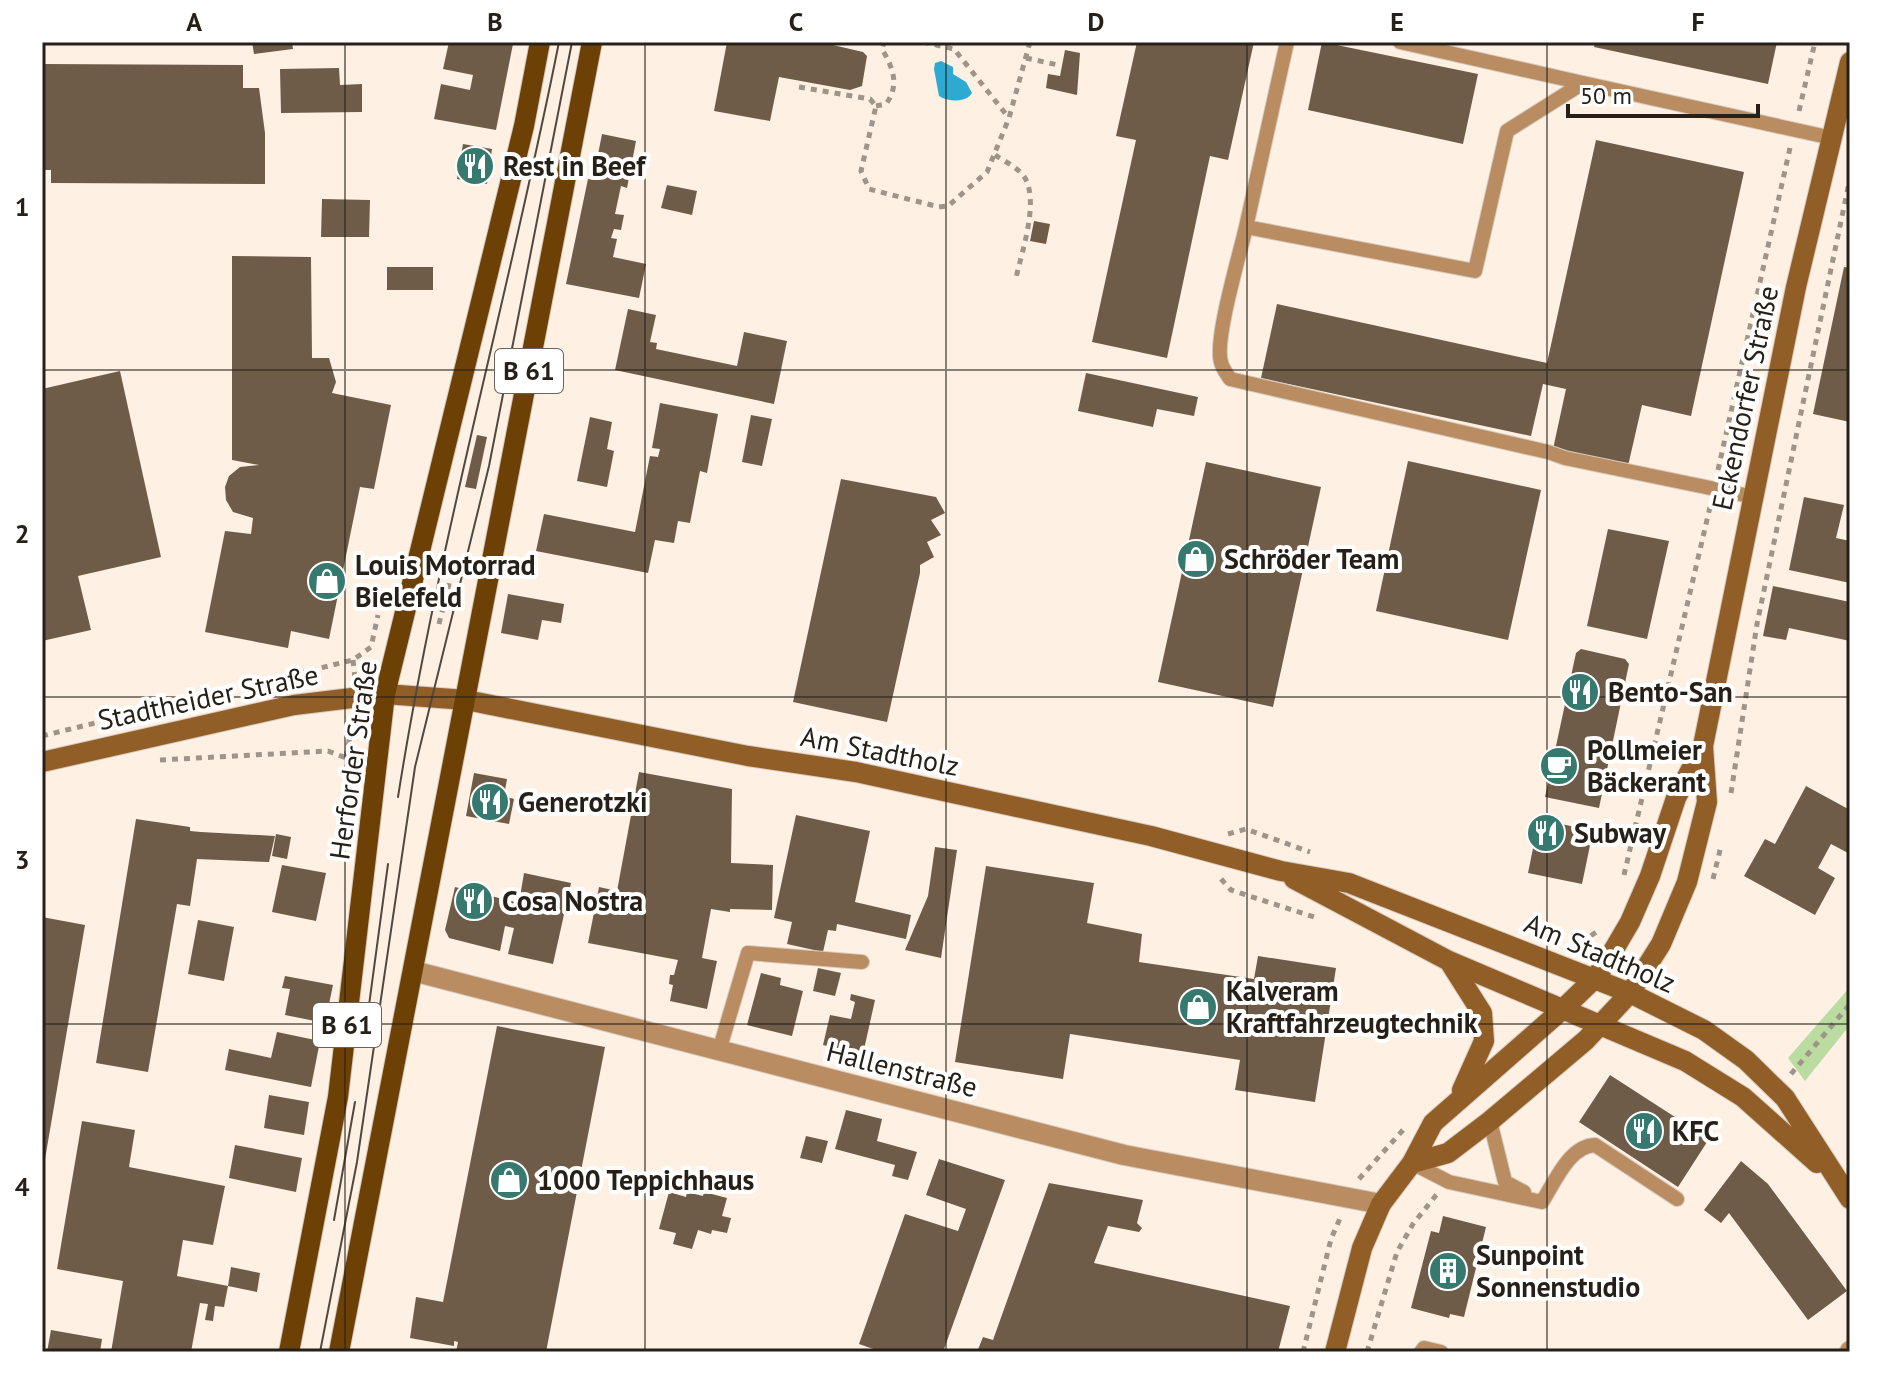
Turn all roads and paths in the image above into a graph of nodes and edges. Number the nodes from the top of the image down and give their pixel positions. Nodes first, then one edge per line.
1 (540, 42) edge
2 (592, 42) edge
3 (884, 42) edge
4 (923, 42) edge
5 (1030, 42) edge
6 (1287, 42) edge
7 (1400, 42) edge
8 (932, 43) edge
9 (1026, 58) junction
10 (1850, 62) edge
11 (1058, 65) dead end
12 (1583, 83) junction
13 (799, 87) dead end
14 (1846, 94) edge
15 (876, 106) junction
16 (1009, 118) junction
17 (1832, 138) junction
18 (995, 155) junction
19 (1850, 178) edge
20 (1246, 227) junction
21 (1016, 278) dead end
22 (1754, 497) junction
23 (456, 556) dead end
24 (378, 615) dead end
25 (439, 624) dead end
26 (385, 694) junction
27 (466, 700) junction
28 (42, 736) edge
29 (1703, 746) junction
30 (42, 762) edge
31 (150, 762) dead end
32 (355, 769) dead end
33 (1730, 797) dead end
34 (1723, 837) dead end
35 (1281, 871) junction
36 (1710, 889) dead end
37 (1231, 890) dead end
38 (1318, 918) dead end
39 (1605, 923) dead end
40 (1563, 948) dead end
41 (1449, 961) junction
42 (862, 962) dead end
43 (413, 971) junction
44 (1594, 979) junction
45 (1630, 993) junction
46 (1850, 1004) edge
47 (1563, 1009) junction
48 (1602, 1024) junction
49 (719, 1051) junction
50 (1790, 1075) dead end
51 (1452, 1107) junction
52 (1490, 1121) junction
53 (1412, 1163) junction
54 (1835, 1179) junction
55 (1677, 1199) dead end
56 (1850, 1199) edge
57 (1542, 1202) junction
58 (1381, 1204) junction
59 (289, 1352) edge
60 (339, 1352) edge
61 (1335, 1352) edge
62 (1421, 1352) edge
63 (1441, 1352) edge

1 - 26 main road, Herforder Straße / B 61
2 - 27 main road, B 61
3 - 15 path
4 - 8 path
5 - 9 path
6 - 20 lane
7 - 12 lane
8 - 16 path
9 - 11 path
9 - 16 path
10 - 14 street, Eckendorfer Straße
12 - 17 lane
12 - 20 lane
13 - 15 path
14 - 17 street, Eckendorfer Straße
15 - 18 path
16 - 18 path
17 - 22 street, Eckendorfer Straße
18 - 21 path
19 - 33 path
20 - 22 lane
22 - 29 street, Eckendorfer Straße
23 - 25 path
24 - 28 path
26 - 27 street, Stadtheider Straße
26 - 30 street, Stadtheider Straße
26 - 59 main road, Herforder Straße / B 61
27 - 35 street, Am Stadtholz
27 - 43 main road, B 61
29 - 44 street, Eckendorfer Straße
29 - 45 street, Eckendorfer Straße
31 - 32 path
34 - 36 path
35 - 41 street, Am Stadtholz
35 - 44 street, Am Stadtholz
37 - 38 path
39 - 40 path
41 - 47 street, Am Stadtholz
41 - 51 street
42 - 49 lane
43 - 49 street, Hallenstraße
43 - 60 main road, B 61
44 - 45 street, Am Stadtholz
44 - 47 street, Eckendorfer Straße
45 - 48 street, Eckendorfer Straße
45 - 54 street, Am Stadtholz
46 - 50 path
47 - 48 street, Am Stadtholz
47 - 51 street, Eckendorfer Straße
48 - 52 street, Eckendorfer Straße
48 - 54 street, Am Stadtholz
49 - 58 street, Hallenstraße
51 - 53 street, Eckendorfer Straße
52 - 53 street, Eckendorfer Straße
52 - 57 lane
53 - 57 lane
53 - 58 street, Eckendorfer Straße
54 - 56 street, Am Stadtholz
55 - 57 lane
58 - 61 street, Eckendorfer Straße
62 - 63 lane

